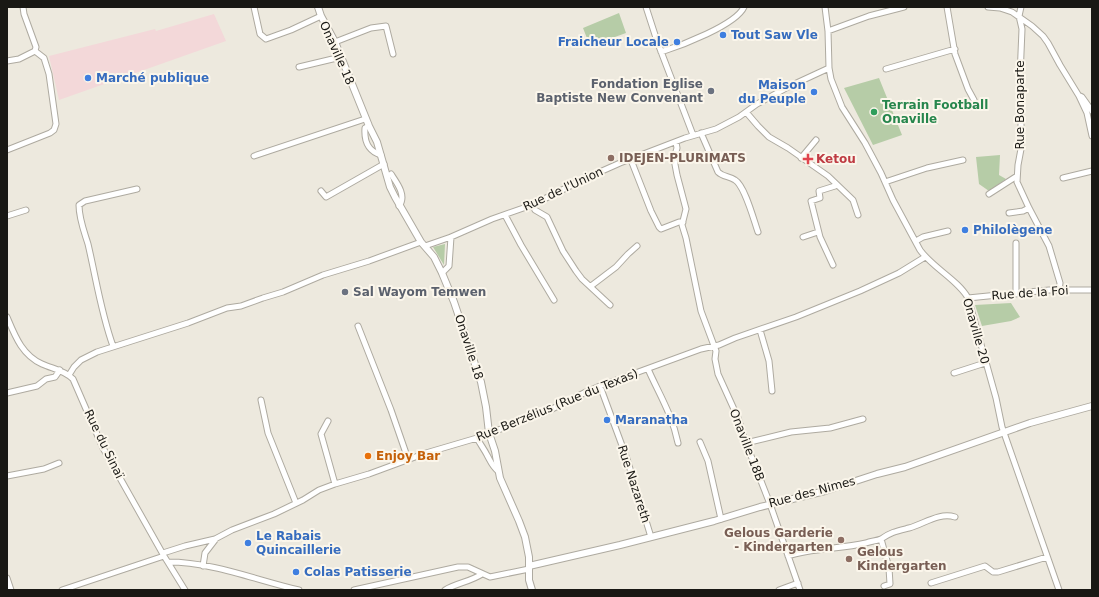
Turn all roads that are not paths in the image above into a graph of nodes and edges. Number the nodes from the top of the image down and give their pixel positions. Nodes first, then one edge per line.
1 (23, 7) edge
2 (254, 7) edge
3 (318, 7) edge
4 (647, 7) edge
5 (744, 7) edge
6 (825, 7) edge
7 (903, 7) edge
8 (947, 7) edge
9 (988, 7) edge
10 (1000, 7) edge
11 (1021, 7) edge
12 (321, 16) junction
13 (1019, 16) junction
14 (828, 31) junction
15 (334, 42) junction
16 (955, 50) junction
17 (35, 52) junction
18 (661, 52) junction
19 (393, 54) dead end
20 (341, 57) junction
21 (7, 61) edge
22 (298, 67) dead end
23 (829, 68) junction
24 (886, 69) dead end
25 (1079, 96) junction
26 (974, 100) dead end
27 (1092, 111) edge
28 (746, 112) junction
29 (365, 118) junction
30 (1091, 122) edge
31 (368, 126) junction
32 (701, 133) junction
33 (693, 135) junction
34 (1092, 136) edge
35 (816, 140) dead end
36 (676, 142) junction
37 (7, 150) edge
38 (381, 155) junction
39 (254, 156) dead end
40 (801, 158) junction
41 (631, 160) junction
42 (963, 160) dead end
43 (384, 164) junction
44 (1092, 172) edge
45 (391, 174) dead end
46 (1016, 176) junction
47 (1063, 178) dead end
48 (885, 182) junction
49 (837, 185) junction
50 (137, 189) dead end
51 (321, 191) dead end
52 (989, 194) dead end
53 (532, 205) junction
54 (399, 206) junction
55 (1029, 208) junction
56 (26, 210) dead end
57 (1009, 213) dead end
58 (505, 215) junction
59 (858, 215) dead end
60 (7, 216) edge
61 (682, 222) junction
62 (948, 231) dead end
63 (758, 232) dead end
64 (818, 232) junction
65 (451, 237) junction
66 (803, 237) dead end
67 (916, 241) junction
68 (1016, 243) dead end
69 (423, 244) junction
70 (638, 246) dead end
71 (925, 257) junction
72 (833, 266) dead end
73 (442, 273) junction
74 (591, 286) junction
75 (1059, 290) junction
76 (1092, 290) edge
77 (1016, 294) junction
78 (968, 298) junction
79 (554, 300) dead end
80 (610, 305) dead end
81 (7, 317) edge
82 (358, 326) dead end
83 (760, 330) junction
84 (113, 346) junction
85 (714, 346) junction
86 (985, 363) junction
87 (648, 368) junction
88 (60, 370) junction
89 (954, 373) dead end
90 (69, 375) junction
91 (600, 386) junction
92 (772, 391) dead end
93 (7, 393) edge
94 (261, 400) dead end
95 (1092, 406) edge
96 (863, 418) dead end
97 (328, 421) dead end
98 (1004, 432) junction
99 (488, 433) junction
100 (477, 438) junction
101 (700, 442) dead end
102 (678, 443) dead end
103 (746, 443) junction
104 (408, 459) junction
105 (59, 463) dead end
106 (498, 471) junction
107 (7, 476) edge
108 (335, 484) junction
109 (296, 503) junction
110 (770, 504) junction
111 (955, 517) dead end
112 (721, 519) junction
113 (651, 537) junction
114 (215, 539) junction
115 (881, 539) junction
116 (163, 554) junction
117 (788, 556) junction
118 (1047, 556) junction
119 (168, 562) junction
120 (203, 566) junction
121 (529, 568) junction
122 (482, 574) junction
123 (7, 578) edge
124 (798, 583) junction
125 (931, 583) dead end
126 (884, 586) dead end
127 (11, 590) edge
128 (62, 590) edge
129 (186, 590) edge
130 (299, 590) edge
131 (354, 590) edge
132 (445, 590) edge
133 (532, 590) edge
134 (780, 590) edge
135 (800, 590) edge
136 (1058, 590) edge

1 - 17 street
2 - 12 street
3 - 12 street, Onaville 18
4 - 18 street
5 - 18 street
6 - 14 street, Onaville 20
7 - 14 street
8 - 16 street
9 - 10 street
10 - 13 street
11 - 13 street, Rue Bonaparte
12 - 15 street, Onaville 18
13 - 25 street
13 - 46 street, Rue Bonaparte
14 - 23 street, Onaville 20
15 - 19 street
15 - 20 street, Onaville 18
16 - 24 street
16 - 26 street
17 - 21 street
17 - 37 street
18 - 33 street
20 - 22 street
20 - 29 street, Onaville 18
23 - 28 street, Rue de l'Union
23 - 48 street, Onaville 20
25 - 27 street
25 - 30 street
28 - 32 street, Rue de l'Union
28 - 40 street
29 - 31 street, Onaville 18
29 - 39 street
30 - 34 street
31 - 38 street, Onaville 18
31 - 38 street
32 - 33 street, Rue de l'Union
32 - 63 street
33 - 36 street, Rue de l'Union
35 - 40 street
36 - 41 street, Rue de l'Union
36 - 61 street
38 - 43 street, Onaville 18
40 - 49 street
41 - 53 street, Rue de l'Union
41 - 61 street
42 - 48 street
43 - 51 street
43 - 54 street, Onaville 18
44 - 47 street
45 - 54 street
46 - 52 street
46 - 55 street, Rue Bonaparte
48 - 67 street, Onaville 20
49 - 59 street
49 - 64 street
50 - 84 street
53 - 58 street, Rue de l'Union
53 - 74 street
54 - 69 street, Onaville 18
55 - 57 street
55 - 75 street, Rue Bonaparte
56 - 60 street
58 - 65 street, Rue de l'Union
58 - 79 street
61 - 85 street, Onaville 18B
62 - 67 street
64 - 66 street
64 - 72 street
65 - 69 street, Rue de l'Union
65 - 73 street
67 - 71 street, Onaville 20
68 - 77 street
69 - 73 street, Onaville 18
69 - 84 street, Rue de l'Union
70 - 74 street
71 - 78 street, Onaville 20
71 - 83 street, Rue Berzélius (Rue du Texas)
73 - 99 street, Onaville 18
74 - 80 street
75 - 76 street, Rue de la Foi
75 - 77 street, Rue de la Foi
77 - 78 street, Rue de la Foi
78 - 86 street, Onaville 20
81 - 88 street
82 - 104 street
83 - 85 street, Rue Berzélius (Rue du Texas)
83 - 92 street
84 - 90 street, Rue de l'Union
85 - 87 street, Rue Berzélius (Rue du Texas)
85 - 103 street, Onaville 18B
86 - 89 street
86 - 98 street, Onaville 20
87 - 91 street, Rue Berzélius (Rue du Texas)
87 - 102 street
88 - 90 street
88 - 93 street
90 - 116 street, Rue du Sinaï
91 - 99 street, Rue Berzélius (Rue du Texas)
91 - 113 street, Rue Nazareth
94 - 109 street
95 - 98 street, Rue des Nimes
96 - 103 street
97 - 108 street
98 - 110 street, Rue des Nimes
98 - 118 street, Onaville 20
99 - 100 street, Rue Berzélius (Rue du Texas)
99 - 106 street, Onaville 18
100 - 104 street, Rue Berzélius (Rue du Texas)
100 - 106 street
101 - 112 street
103 - 110 street, Onaville 18B
104 - 108 street, Rue Berzélius (Rue du Texas)
105 - 107 street
106 - 121 street, Onaville 18
108 - 109 street, Rue Berzélius (Rue du Texas)
109 - 114 street, Rue Berzélius (Rue du Texas)
110 - 112 street, Rue des Nimes
110 - 117 street, Onaville 18B
111 - 115 street
112 - 113 street, Rue des Nimes
113 - 121 street, Rue des Nimes
114 - 116 street, Rue Berzélius (Rue du Texas)
114 - 120 street
115 - 117 street
115 - 126 street
116 - 119 street, Rue du Sinaï
116 - 128 street, Rue Berzélius (Rue du Texas)
117 - 124 street, Onaville 18B
118 - 125 street
118 - 136 street, Onaville 20
119 - 120 street
119 - 129 street, Rue du Sinaï
120 - 130 street
121 - 122 street
121 - 133 street, Onaville 18
122 - 131 street
122 - 132 street
123 - 127 street
124 - 134 street
124 - 135 street, Onaville 18B

